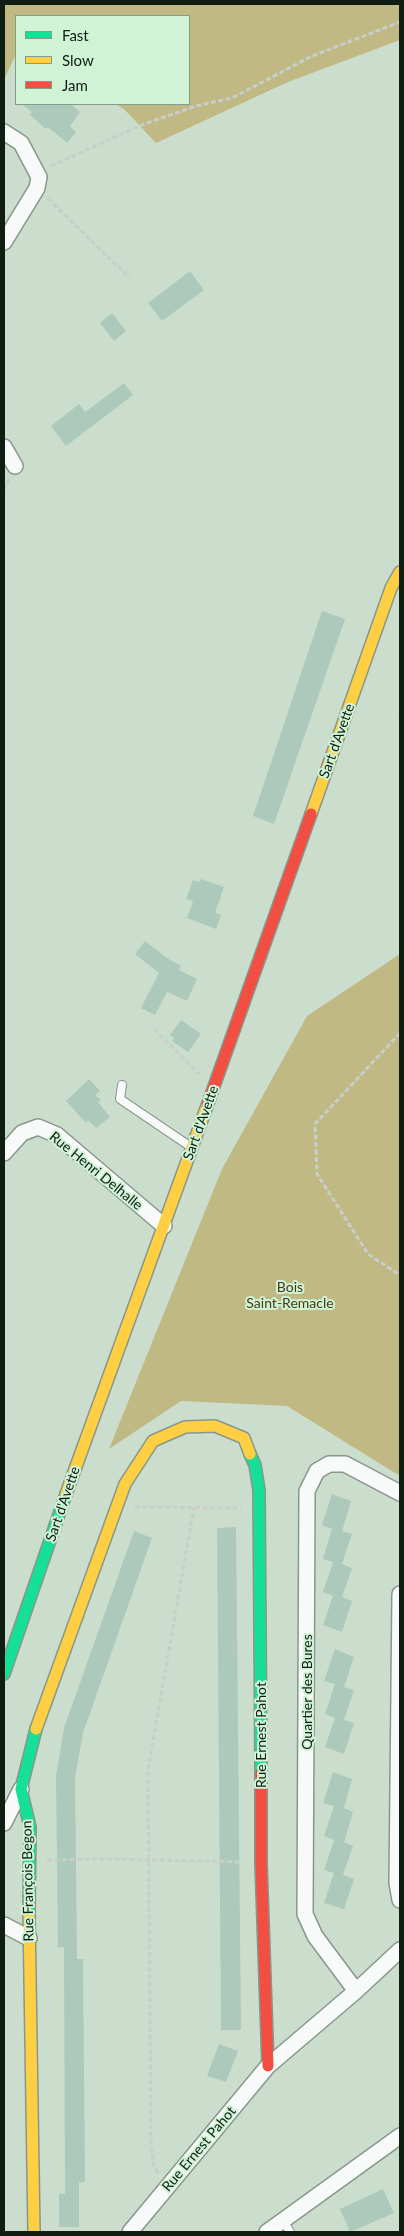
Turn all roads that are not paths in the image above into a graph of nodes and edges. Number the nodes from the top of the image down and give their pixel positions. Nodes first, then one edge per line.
1 (4, 132) edge
2 (4, 242) edge
3 (4, 447) edge
4 (15, 466) dead end
5 (400, 572) edge
6 (122, 1085) dead end
7 (191, 1147) junction
8 (4, 1153) edge
9 (164, 1226) junction
10 (215, 1426) joint
11 (400, 1493) edge
12 (400, 1594) edge
13 (4, 1674) edge
14 (21, 1789) junction
15 (4, 1823) edge
16 (400, 1900) edge
17 (4, 1925) edge
18 (29, 1938) junction
19 (400, 1950) edge
20 (356, 1991) junction
21 (268, 2066) junction
22 (400, 2136) edge
23 (287, 2227) edge
24 (34, 2232) edge
25 (130, 2232) edge
26 (267, 2232) edge

1 - 2 street
3 - 4 street
5 - 7 street, Sart d'Avette
6 - 7 lane
7 - 9 street, Sart d'Avette
8 - 9 street, Rue Henri Delhalle
9 - 13 street, Sart d'Avette
10 - 14 street, Rue François Begon
10 - 21 street, Rue Ernest Pahot
11 - 20 street, Quartier des Bures
12 - 16 street
14 - 15 street
14 - 18 street, Rue François Begon
17 - 18 street
18 - 24 street, Rue François Begon
19 - 20 street, Rue Ernest Pahot
20 - 21 street, Rue Ernest Pahot
21 - 25 street, Rue Ernest Pahot
22 - 23 street
23 - 26 street

